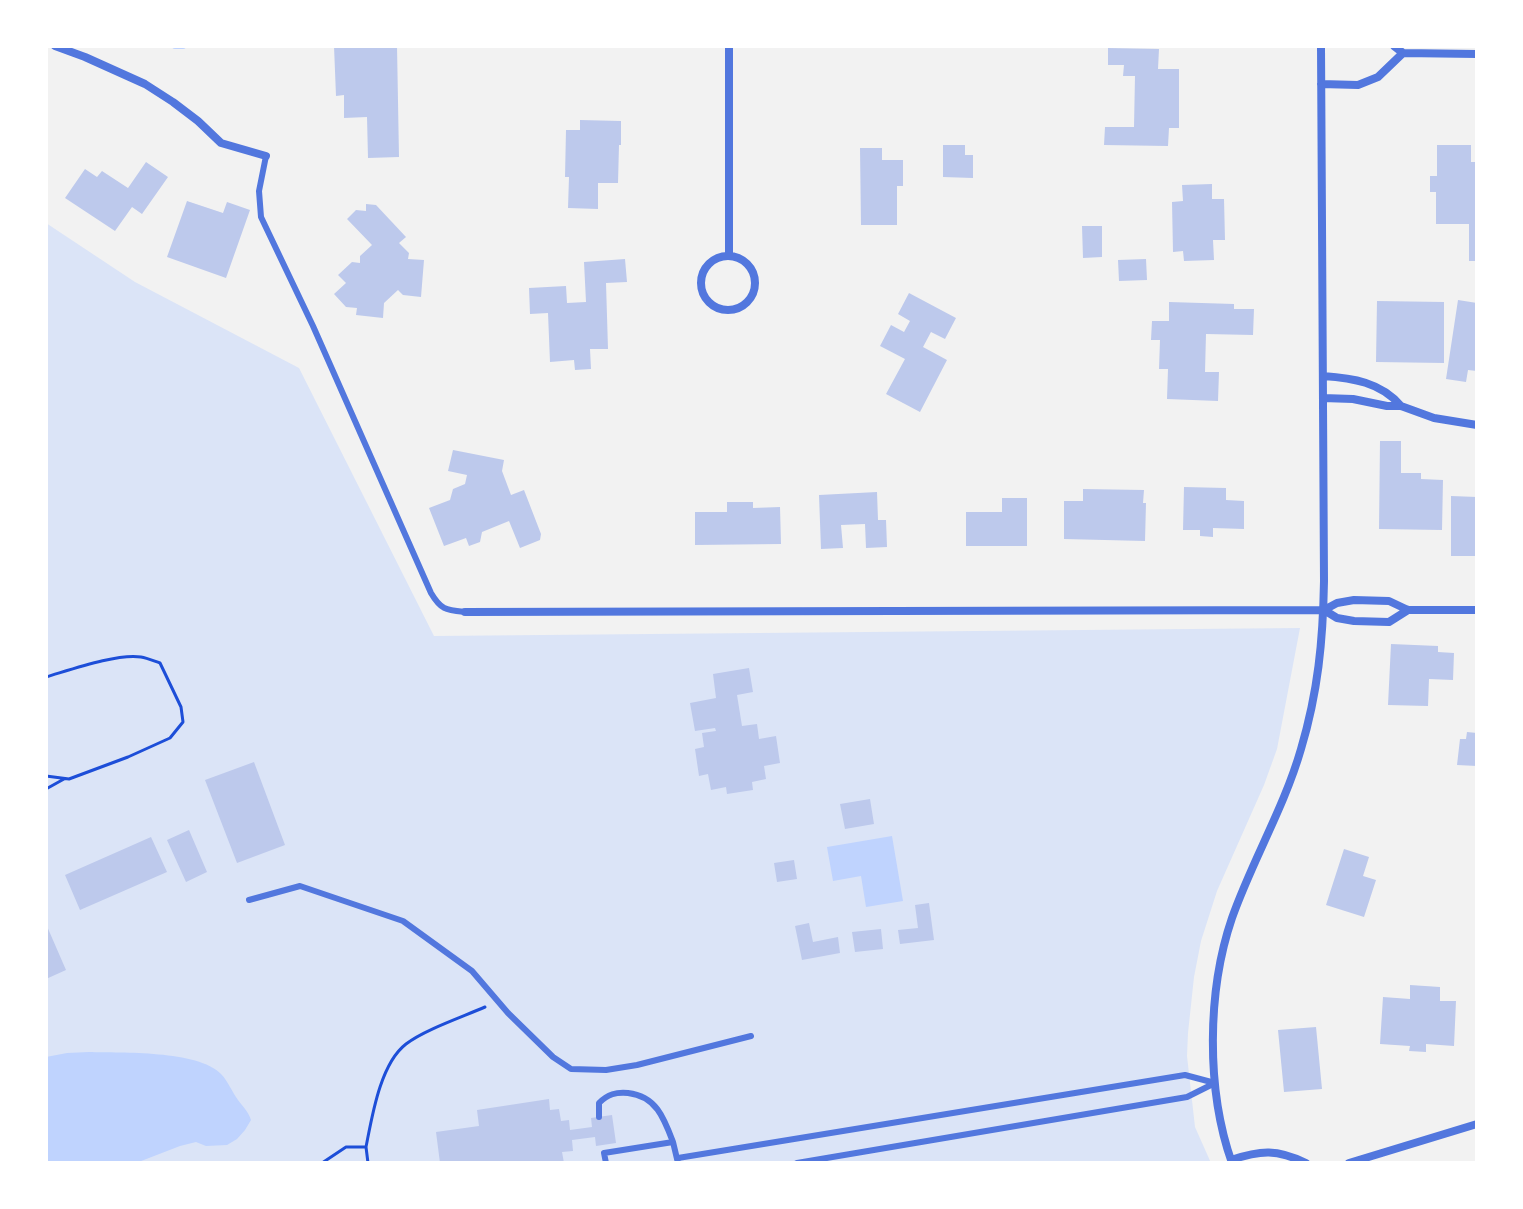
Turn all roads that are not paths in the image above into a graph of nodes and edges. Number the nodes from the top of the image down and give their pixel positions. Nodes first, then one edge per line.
1 (55, 46) edge
2 (729, 46) edge
3 (1321, 46) edge
4 (1394, 46) edge
5 (1403, 53) junction
6 (1477, 54) edge
7 (1321, 84) junction
8 (266, 156) joint
9 (729, 256) junction
10 (1323, 376) junction
11 (1323, 398) junction
12 (1401, 406) junction
13 (1477, 425) edge
14 (1324, 610) junction
15 (1408, 610) junction
16 (1477, 610) edge
17 (465, 612) joint
18 (249, 900) dead end
19 (751, 1036) dead end
20 (1215, 1083) junction
21 (599, 1117) dead end
22 (1477, 1124) edge
23 (673, 1142) junction
24 (678, 1160) edge
25 (1232, 1162) edge
26 (606, 1163) edge
27 (797, 1163) edge
28 (1306, 1163) edge
29 (1349, 1163) edge

1 - 8 street
2 - 9 street
3 - 7 street
4 - 5 street
5 - 6 street
5 - 7 street
7 - 10 street
8 - 17 lane
9 - 9 street
10 - 11 street
10 - 12 street
11 - 12 street
11 - 14 street
12 - 13 street
14 - 15 street
14 - 15 street
14 - 17 street
14 - 20 street
15 - 16 street
18 - 19 lane
20 - 24 lane
20 - 25 street
20 - 27 lane
21 - 23 lane
22 - 29 street
23 - 24 lane
23 - 26 lane
25 - 28 street

